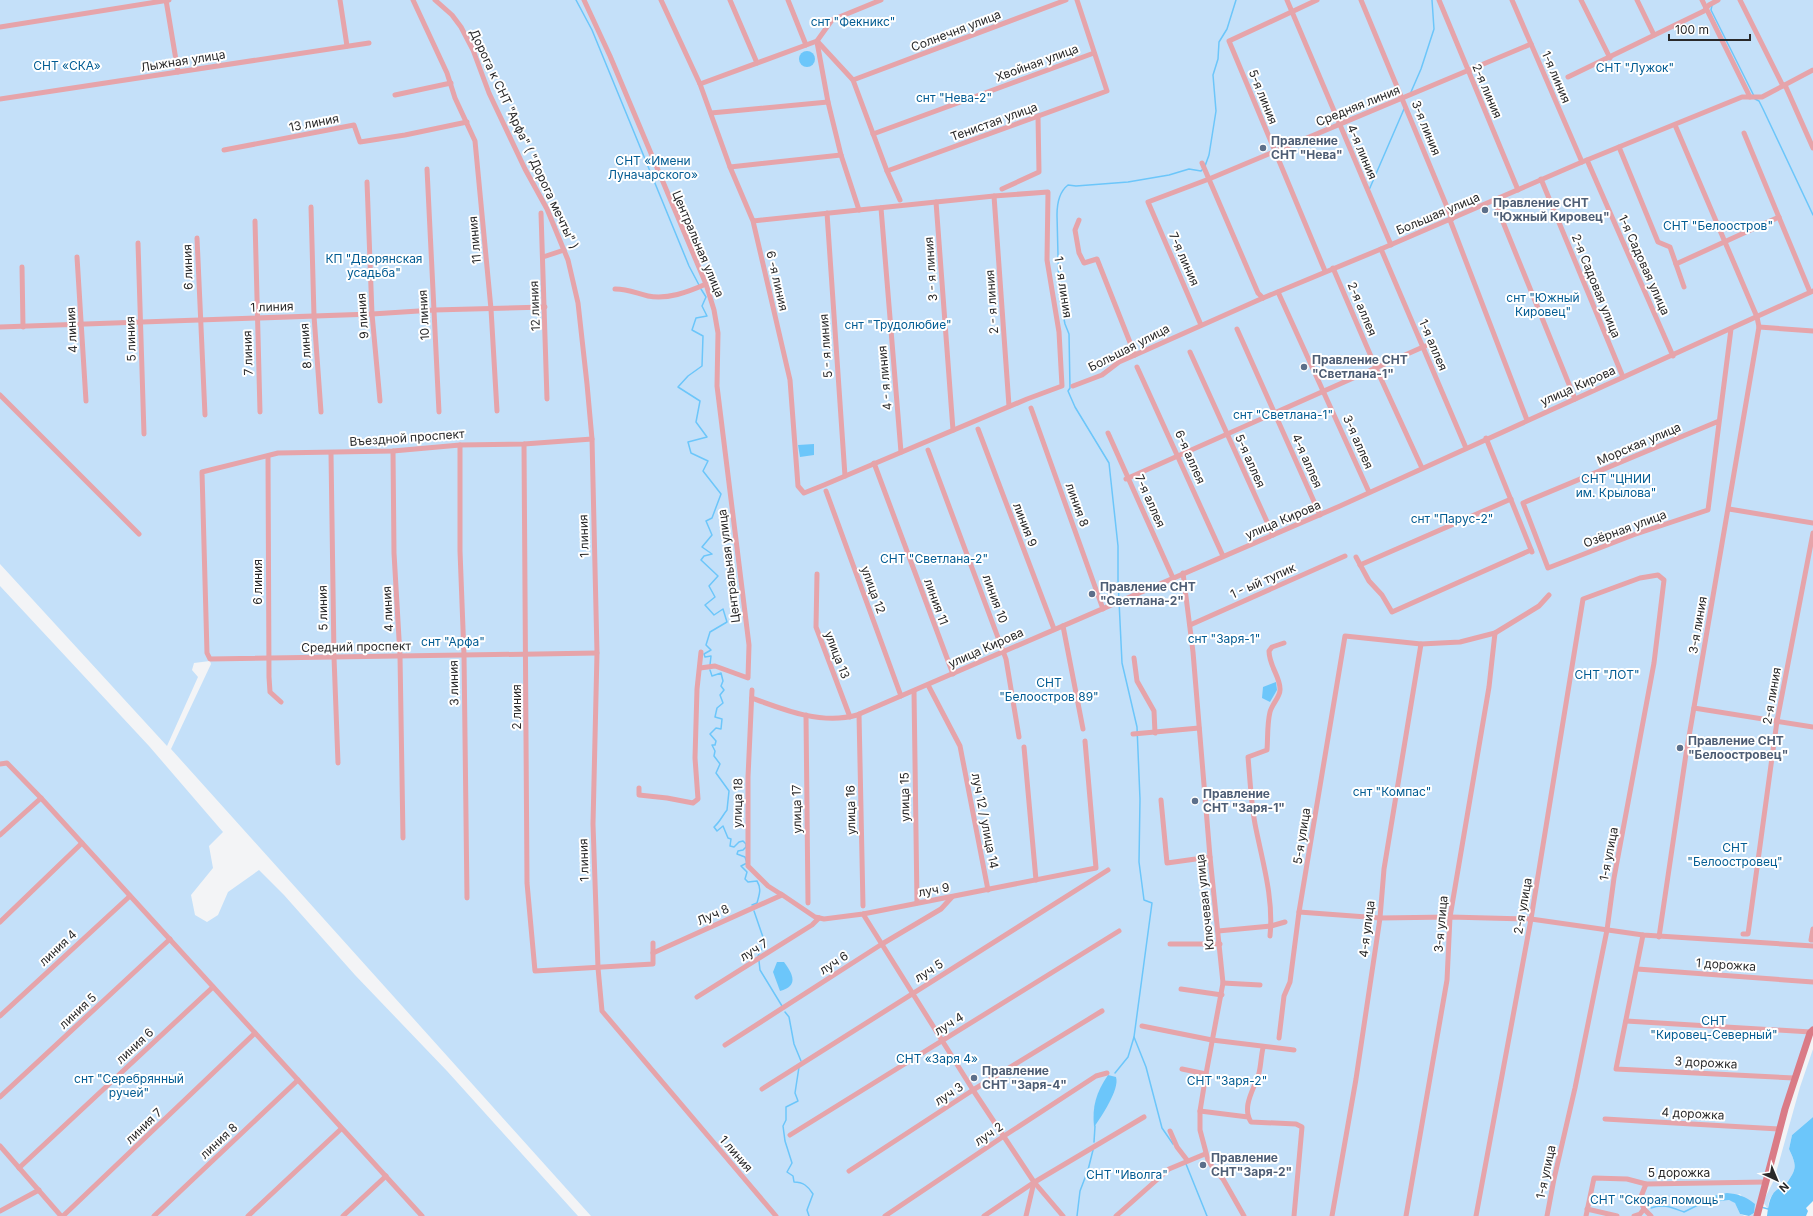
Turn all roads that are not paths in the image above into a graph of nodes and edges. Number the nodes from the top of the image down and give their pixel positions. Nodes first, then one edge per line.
1 (166, 0) edge
2 (170, 0) edge
3 (340, 0) edge
4 (413, 0) edge
5 (435, 0) edge
6 (584, 0) edge
7 (661, 0) edge
8 (730, 0) edge
9 (788, 0) edge
10 (881, 0) edge
11 (1066, 0) edge
12 (1077, 0) edge
13 (1288, 0) edge
14 (1317, 0) edge
15 (1362, 0) edge
16 (1439, 0) edge
17 (1512, 0) edge
18 (1581, 0) edge
19 (1637, 0) edge
20 (1702, 0) edge
21 (1718, 0) edge
22 (1740, 0) edge
23 (866, 3) edge
24 (1706, 9) junction
25 (1292, 11) junction
26 (0, 27) edge
27 (1654, 35) junction
28 (817, 41) junction
29 (368, 43) dead end
30 (1531, 44) junction
31 (806, 45) junction
32 (347, 46) junction
33 (1094, 52) junction
34 (1610, 58) junction
35 (757, 63) junction
36 (1813, 70) edge
37 (1468, 71) junction
38 (178, 72) junction
39 (1568, 78) dead end
40 (853, 80) junction
41 (451, 84) junction
42 (700, 84) junction
43 (1784, 85) junction
44 (395, 95) dead end
45 (1750, 96) junction
46 (1403, 98) junction
47 (0, 99) edge
48 (828, 102) junction
49 (711, 113) junction
50 (1038, 116) junction
51 (467, 122) junction
52 (1339, 124) junction
53 (1675, 125) junction
54 (1744, 133) dead end
55 (873, 134) junction
56 (1619, 147) junction
57 (1813, 148) edge
58 (224, 150) dead end
59 (1275, 152) junction
60 (841, 155) junction
61 (1584, 161) junction
62 (1203, 166) dead end
63 (730, 167) junction
64 (427, 169) dead end
65 (887, 171) junction
66 (1209, 179) junction
67 (1541, 179) junction
68 (367, 182) dead end
69 (1518, 190) junction
70 (1002, 192) junction
71 (994, 196) junction
72 (1494, 200) junction
73 (936, 202) junction
74 (1148, 202) joint
75 (901, 203) junction
76 (311, 207) dead end
77 (881, 208) junction
78 (859, 210) junction
79 (541, 213) dead end
80 (827, 213) junction
81 (1779, 217) junction
82 (1451, 219) junction
83 (1078, 220) dead end
84 (255, 221) dead end
85 (753, 221) junction
86 (197, 238) dead end
87 (1725, 242) junction
88 (138, 243) dead end
89 (1391, 245) junction
90 (1381, 249) junction
91 (564, 250) junction
92 (77, 257) dead end
93 (543, 257) junction
94 (1676, 264) junction
95 (22, 267) dead end
96 (1333, 268) junction
97 (1325, 271) junction
98 (706, 284) junction
99 (1684, 287) dead end
100 (614, 289) dead end
101 (1812, 291) edge
102 (1278, 292) junction
103 (1263, 298) junction
104 (545, 307) junction
105 (434, 310) junction
106 (491, 310) junction
107 (372, 314) junction
108 (314, 316) junction
109 (1757, 317) junction
110 (257, 318) junction
111 (200, 320) junction
112 (141, 322) junction
113 (82, 324) junction
114 (1201, 324) junction
115 (0, 327) edge
116 (23, 327) junction
117 (1759, 327) junction
118 (1237, 329) dead end
119 (1731, 329) junction
120 (1813, 332) edge
121 (1432, 342) dead end
122 (1423, 347) junction
123 (1190, 352) dead end
124 (1135, 355) junction
125 (1673, 356) junction
126 (1137, 367) dead end
127 (1376, 368) junction
128 (1623, 378) junction
129 (1073, 386) dead end
130 (1324, 391) junction
131 (0, 395) edge
132 (547, 399) dead end
133 (1575, 399) junction
134 (86, 401) dead end
135 (380, 401) dead end
136 (1009, 406) junction
137 (1031, 408) dead end
138 (497, 411) dead end
139 (260, 412) dead end
140 (321, 412) dead end
141 (439, 412) dead end
142 (1275, 412) junction
143 (204, 415) dead end
144 (1527, 420) junction
145 (1719, 421) junction
146 (978, 429) dead end
147 (953, 430) junction
148 (1108, 433) dead end
149 (1227, 433) junction
150 (144, 434) dead end
151 (1486, 438) junction
152 (592, 439) junction
153 (460, 444) junction
154 (524, 444) junction
155 (1466, 448) junction
156 (928, 450) dead end
157 (393, 451) junction
158 (901, 452) junction
159 (330, 453) junction
160 (1178, 455) junction
161 (268, 457) junction
162 (874, 463) junction
163 (1422, 468) junction
164 (845, 476) junction
165 (1128, 478) junction
166 (826, 491) dead end
167 (1369, 492) junction
168 (1511, 499) junction
169 (1728, 509) junction
170 (1320, 514) junction
171 (1813, 522) edge
172 (1813, 533) edge
173 (139, 534) dead end
174 (1273, 535) junction
175 (1223, 556) junction
176 (1345, 556) dead end
177 (1356, 557) dead end
178 (1360, 565) junction
179 (1548, 568) joint
180 (1183, 573) junction
181 (817, 574) dead end
182 (1173, 578) junction
183 (1548, 595) dead end
184 (1583, 599) joint
185 (1104, 609) junction
186 (1190, 625) junction
187 (1063, 626) junction
188 (1054, 629) junction
189 (1495, 633) junction
190 (1284, 643) dead end
191 (1421, 644) junction
192 (1004, 651) junction
193 (701, 652) dead end
194 (464, 654) junction
195 (597, 654) junction
196 (400, 656) junction
197 (527, 656) junction
198 (334, 657) junction
199 (1134, 658) dead end
200 (210, 659) joint
201 (269, 659) junction
202 (700, 668) junction
203 (953, 674) junction
204 (928, 685) junction
205 (752, 690) dead end
206 (914, 691) junction
207 (901, 696) junction
208 (752, 698) junction
209 (281, 702) dead end
210 (1694, 708) junction
211 (859, 714) junction
212 (806, 715) junction
213 (850, 717) junction
214 (1777, 721) junction
215 (1813, 727) edge
216 (1199, 728) junction
217 (1083, 729) dead end
218 (1155, 733) junction
219 (1133, 734) dead end
220 (1020, 737) dead end
221 (1085, 741) dead end
222 (1024, 747) dead end
223 (338, 763) dead end
224 (0, 764) edge
225 (639, 788) dead end
226 (41, 798) junction
227 (1161, 800) dead end
228 (0, 835) edge
229 (403, 838) dead end
230 (82, 843) junction
231 (1210, 857) junction
232 (1108, 870) dead end
233 (1036, 880) junction
234 (988, 890) junction
235 (781, 894) junction
236 (130, 896) junction
237 (952, 897) junction
238 (467, 898) dead end
239 (808, 903) dead end
240 (917, 903) junction
241 (863, 906) dead end
242 (1299, 912) junction
243 (863, 914) junction
244 (1450, 917) junction
245 (819, 918) junction
246 (1380, 918) junction
247 (1531, 919) junction
248 (0, 922) edge
249 (1284, 922) dead end
250 (1271, 926) junction
251 (1813, 929) edge
252 (1607, 930) junction
253 (1119, 931) dead end
254 (1218, 931) junction
255 (1746, 934) dead end
256 (1642, 935) junction
257 (1270, 936) dead end
258 (1659, 937) junction
259 (170, 939) junction
260 (1813, 940) edge
261 (654, 943) dead end
262 (882, 944) junction
263 (1170, 944) dead end
264 (1220, 944) junction
265 (1813, 946) edge
266 (653, 953) junction
267 (598, 968) junction
268 (1637, 969) junction
269 (1813, 982) edge
270 (1223, 983) junction
271 (1260, 985) dead end
272 (213, 987) junction
273 (1181, 989) dead end
274 (912, 994) junction
275 (1222, 995) junction
276 (697, 997) dead end
277 (1102, 1011) dead end
278 (0, 1016) edge
279 (1626, 1021) junction
280 (1142, 1026) dead end
281 (1812, 1031) edge
282 (255, 1033) junction
283 (1279, 1038) dead end
284 (942, 1040) junction
285 (1212, 1040) junction
286 (726, 1045) dead end
287 (1263, 1048) junction
288 (1294, 1050) dead end
289 (1182, 1069) dead end
290 (1107, 1072) dead end
291 (1206, 1074) junction
292 (1794, 1078) junction
293 (298, 1080) junction
294 (762, 1089) dead end
295 (973, 1090) junction
296 (0, 1097) edge
297 (1200, 1111) junction
298 (1144, 1117) dead end
299 (1248, 1118) junction
300 (1605, 1119) dead end
301 (341, 1129) junction
302 (1779, 1129) junction
303 (1170, 1131) dead end
304 (790, 1135) dead end
305 (1004, 1136) junction
306 (0, 1146) edge
307 (1205, 1154) junction
308 (1185, 1161) junction
309 (19, 1168) junction
310 (849, 1171) dead end
311 (386, 1176) junction
312 (1034, 1182) junction
313 (1765, 1182) junction
314 (1646, 1184) junction
315 (39, 1190) junction
316 (1587, 1209) junction
317 (1644, 1209) junction
318 (0, 1211) edge
319 (1757, 1214) edge
320 (62, 1216) edge
321 (154, 1216) edge
322 (248, 1216) edge
323 (343, 1216) edge
324 (422, 1216) edge
325 (776, 1216) edge
326 (885, 1216) edge
327 (984, 1216) edge
328 (1026, 1216) edge
329 (1063, 1216) edge
330 (1116, 1216) edge
331 (1244, 1216) edge
332 (1294, 1216) edge
333 (1332, 1216) edge
334 (1406, 1216) edge
335 (1476, 1216) edge
336 (1547, 1216) edge
337 (1586, 1216) edge
338 (1618, 1216) edge
339 (1634, 1216) edge
340 (1650, 1216) edge

1 - 2 street
1 - 26 street
1 - 38 street
3 - 32 street
4 - 41 street, 11 линия
5 - 91 street, Дорога к СНТ "Арфа" ( "Дорога мечты" )
6 - 98 street, Центральная улица
7 - 42 street, 6 -я линия
8 - 35 street
9 - 31 street
10 - 23 street
11 - 40 street, Солнечня улица
12 - 33 street
13 - 25 street, 4-я линия
14 - 25 street
15 - 46 street, 3-я линия
16 - 37 street, 2-я линия
17 - 30 street, 1-я линия
18 - 34 street
19 - 27 street
20 - 24 street
21 - 24 street
22 - 43 street
23 - 28 street
24 - 27 street
24 - 45 street
25 - 52 street, 4-я линия
25 - 59 street, 5-я линия
27 - 34 street
28 - 31 street
28 - 40 street
28 - 48 street
29 - 32 street, Лыжная улица
30 - 37 street, Средняя линия
30 - 61 street, 1-я линия
31 - 35 street
32 - 38 street, Лыжная улица
33 - 50 street, Тенистая улица
33 - 55 street, Хвойная улица
34 - 39 street
35 - 42 street
36 - 43 street
37 - 46 street, Средняя линия
37 - 69 street, 2-я линия
38 - 47 street, Лыжная улица
40 - 55 street
41 - 44 street
41 - 51 street, 11 линия
42 - 49 street, 6 -я линия
43 - 45 street
43 - 57 street
45 - 53 street, Большая улица
46 - 52 street, Средняя линия
46 - 82 street, 3-я линия
48 - 49 street
48 - 60 street
49 - 63 street, 6 -я линия
50 - 65 street, Тенистая улица
50 - 70 street
51 - 58 street, 13 линия
51 - 106 street, 11 линия
52 - 59 street, Средняя линия
52 - 89 street, 4-я линия
53 - 56 street, Большая улица
53 - 87 street, 3-я линия
54 - 81 street
55 - 65 street
56 - 61 street, Большая улица
56 - 94 street
59 - 66 street, Средняя линия
59 - 97 street, 5-я линия
60 - 63 street
60 - 78 street
61 - 67 street, Большая улица
61 - 125 street, 1-я Садовая улица
62 - 66 street
63 - 85 street, 6 -я линия
64 - 105 street, 10 линия
65 - 75 street
66 - 74 street, Средняя линия
66 - 103 street
67 - 69 street, Большая улица
67 - 128 street, 2-я Садовая улица
68 - 107 street, 9 линия
69 - 72 street, Большая улица
70 - 71 street
70 - 136 street, 1 - я линия
71 - 73 street
71 - 136 street, 2 - я линия
72 - 82 street, Большая улица
72 - 133 street
73 - 75 street
73 - 147 street, 3 - я линия
74 - 114 street, 7-я линия
75 - 77 street
76 - 108 street, 8 линия
77 - 78 street
77 - 158 street, 4 - я линия
78 - 80 street
79 - 93 street, 12 линия
80 - 85 street
80 - 164 street, 5 - я линия
81 - 87 street
81 - 101 street
82 - 89 street, Большая улица
82 - 144 street, 3-я линия
83 - 124 street
84 - 110 street, 7 линия
85 - 164 street, 6 -я линия
86 - 111 street, 6 линия
87 - 94 street
87 - 109 street, 3-я линия
88 - 112 street, 5 линия
89 - 90 street, Большая улица
90 - 96 street, Большая улица
90 - 122 street, 1-я аллея
91 - 93 street
91 - 152 street, Дорога к СНТ "Арфа" ( "Дорога мечты" )
92 - 113 street, 4 линия
93 - 104 street, 12 линия
94 - 99 street
95 - 116 street
96 - 97 street, Большая улица
96 - 127 street, 2-я аллея
97 - 102 street, Большая улица
98 - 100 street
98 - 202 street, Центральная улица
101 - 109 street, улица Кирова
102 - 103 street, Большая улица
102 - 130 street, 3-я аллея
103 - 114 street, Большая улица
104 - 106 street, 1 линия
104 - 132 street, 12 линия
105 - 106 street, 1 линия
105 - 107 street, 1 линия
105 - 141 street, 10 линия
106 - 138 street, 11 линия
107 - 108 street, 1 линия
107 - 135 street, 9 линия
108 - 110 street, 1 линия
108 - 140 street, 8 линия
109 - 117 street, 3-я линия
109 - 119 street, улица Кирова
110 - 111 street, 1 линия
110 - 139 street, 7 линия
111 - 112 street, 1 линия
111 - 143 street, 6 линия
112 - 113 street, 1 линия
112 - 150 street, 5 линия
113 - 116 street, 1 линия
113 - 134 street, 4 линия
114 - 124 street, Большая улица
115 - 116 street, 1 линия
117 - 120 street
117 - 169 street, 3-я линия
118 - 142 street, 4-я аллея
119 - 125 street, улица Кирова
119 - 145 street
121 - 122 street
122 - 127 street
122 - 155 street, 1-я аллея
123 - 149 street, 5-я аллея
124 - 129 street, Большая улица
125 - 128 street, улица Кирова
126 - 160 street, 6-я аллея
127 - 130 street
127 - 163 street, 2-я аллея
128 - 133 street, улица Кирова
130 - 142 street
130 - 167 street, 3-я аллея
131 - 173 street
133 - 144 street, улица Кирова
136 - 147 street
137 - 185 street, линия 8
142 - 149 street
142 - 170 street, 4-я аллея
144 - 151 street, улица Кирова
145 - 179 street, Озёрная улица
145 - 179 street, Морская улица
146 - 188 street, линия 9
147 - 158 street
148 - 165 street, 7-я аллея
149 - 160 street
149 - 174 street, 5-я аллея
151 - 155 street, улица Кирова
151 - 168 street
152 - 154 street, Въездной проспект
152 - 195 street, 1 линия
153 - 154 street, Въездной проспект
153 - 157 street, Въездной проспект
153 - 194 street, 3 линия
154 - 197 street, 2 линия
155 - 163 street, улица Кирова
156 - 192 street, линия 10
157 - 159 street, Въездной проспект
157 - 196 street, 4 линия
158 - 162 street
159 - 161 street, Въездной проспект
159 - 198 street, 5 линия
160 - 165 street
160 - 175 street, 6-я аллея
161 - 200 street, Въездной проспект
161 - 201 street, 6 линия
162 - 164 street
162 - 203 street, линия 11
163 - 167 street, улица Кирова
165 - 182 street, 7-я аллея
166 - 207 street, улица 12
167 - 170 street, улица Кирова
168 - 178 street
168 - 178 street
169 - 171 street
169 - 210 street, 3-я линия
170 - 174 street, улица Кирова
172 - 214 street, 2-я линия
174 - 175 street, улица Кирова
175 - 180 street, улица Кирова
176 - 186 street, 1 - ый тупик
177 - 178 street
180 - 182 street, улица Кирова
180 - 186 street, Ключевая улица
181 - 213 street, улица 13
182 - 185 street, улица Кирова
183 - 189 street
184 - 247 street, 2-я улица
184 - 252 street, 1-я улица
185 - 187 street, улица Кирова
186 - 216 street, Ключевая улица
187 - 188 street, улица Кирова
187 - 217 street
188 - 192 street, улица Кирова
189 - 191 street
189 - 244 street, 3-я улица
190 - 250 street
191 - 242 street, 5-я улица
191 - 246 street, 4-я улица
192 - 203 street, улица Кирова
192 - 220 street, линия 10
193 - 202 street
194 - 196 street, Средний проспект
194 - 197 street, Средний проспект
194 - 238 street, 3 линия
195 - 197 street, Средний проспект
195 - 267 street, 1 линия
196 - 198 street, Средний проспект
196 - 229 street, 4 линия
197 - 267 street, 2 линия
198 - 201 street, Средний проспект
198 - 223 street, 5 линия
199 - 218 street
200 - 201 street, Средний проспект
201 - 209 street, 6 линия
202 - 225 street
203 - 204 street, улица Кирова
204 - 206 street, улица Кирова
204 - 234 street, луч 12 / улица 14
205 - 208 street
206 - 207 street, улица Кирова
206 - 240 street, улица 15
207 - 211 street, улица Кирова
208 - 212 street, улица Кирова
208 - 235 street, улица 18
210 - 214 street
210 - 258 street, 3-я линия
211 - 213 street, улица Кирова
211 - 241 street, улица 16
212 - 213 street, улица Кирова
212 - 239 street, улица 17
214 - 215 street
214 - 255 street, 2-я линия
216 - 218 street
216 - 231 street, Ключевая улица
218 - 219 street
221 - 233 street, луч 9
222 - 233 street
224 - 226 street
226 - 228 street
226 - 230 street
227 - 231 street
230 - 236 street
230 - 248 street
231 - 254 street, Ключевая улица
232 - 274 street, луч 5
233 - 234 street, луч 9
234 - 237 street, луч 9
235 - 245 street
235 - 266 street, Луч 8
236 - 259 street
236 - 278 street, линия 4
237 - 240 street, луч 9
237 - 262 street, луч 6
240 - 243 street, луч 9
242 - 246 street
242 - 283 street, 5-я улица
243 - 245 street, луч 9
243 - 262 street
244 - 246 street
244 - 247 street
244 - 334 street, 3-я улица
245 - 276 street, луч 7
246 - 333 street, 4-я улица
247 - 252 street
247 - 335 street, 2-я улица
249 - 250 street
250 - 254 street
250 - 257 street
251 - 260 street
252 - 256 street
252 - 336 street, 1-я улица
253 - 284 street, луч 4
254 - 264 street, Ключевая улица
256 - 258 street
256 - 268 street
258 - 265 street
259 - 272 street
259 - 296 street, линия 5
261 - 266 street
262 - 274 street
262 - 286 street, луч 6
263 - 264 street
264 - 270 street, Ключевая улица
266 - 267 street
267 - 325 street, 1 линия
268 - 269 street, 1 дорожка
268 - 279 street
270 - 271 street
270 - 275 street, Ключевая улица
272 - 282 street
272 - 309 street, линия 6
273 - 275 street
274 - 284 street
274 - 294 street, луч 5
275 - 285 street, Ключевая улица
277 - 295 street, луч 3
279 - 281 street
279 - 292 street, 3 дорожка
280 - 285 street
281 - 292 street
282 - 293 street
282 - 320 street, линия 7
284 - 295 street
284 - 304 street, луч 4
285 - 287 street
285 - 291 street, Ключевая улица
287 - 288 street
287 - 299 street
289 - 291 street
290 - 305 street, луч 2
291 - 297 street, Ключевая улица
292 - 302 street
293 - 301 street
293 - 321 street, линия 8
295 - 305 street
295 - 310 street, луч 3
297 - 299 street
297 - 307 street, Ключевая улица
298 - 312 street
299 - 332 street
300 - 302 street, 4 дорожка
301 - 311 street
301 - 322 street
302 - 313 street
303 - 308 street
305 - 312 street
305 - 326 street, луч 2
306 - 309 street
307 - 308 street
307 - 331 street, Ключевая улица
308 - 330 street
309 - 315 street
311 - 323 street
311 - 324 street
312 - 327 street
312 - 328 street
312 - 329 street
313 - 314 street, 5 дорожка
313 - 319 street
314 - 316 street, 5 дорожка
314 - 317 street
315 - 318 street
315 - 320 street
316 - 337 street
316 - 338 street
317 - 339 street
317 - 340 street

